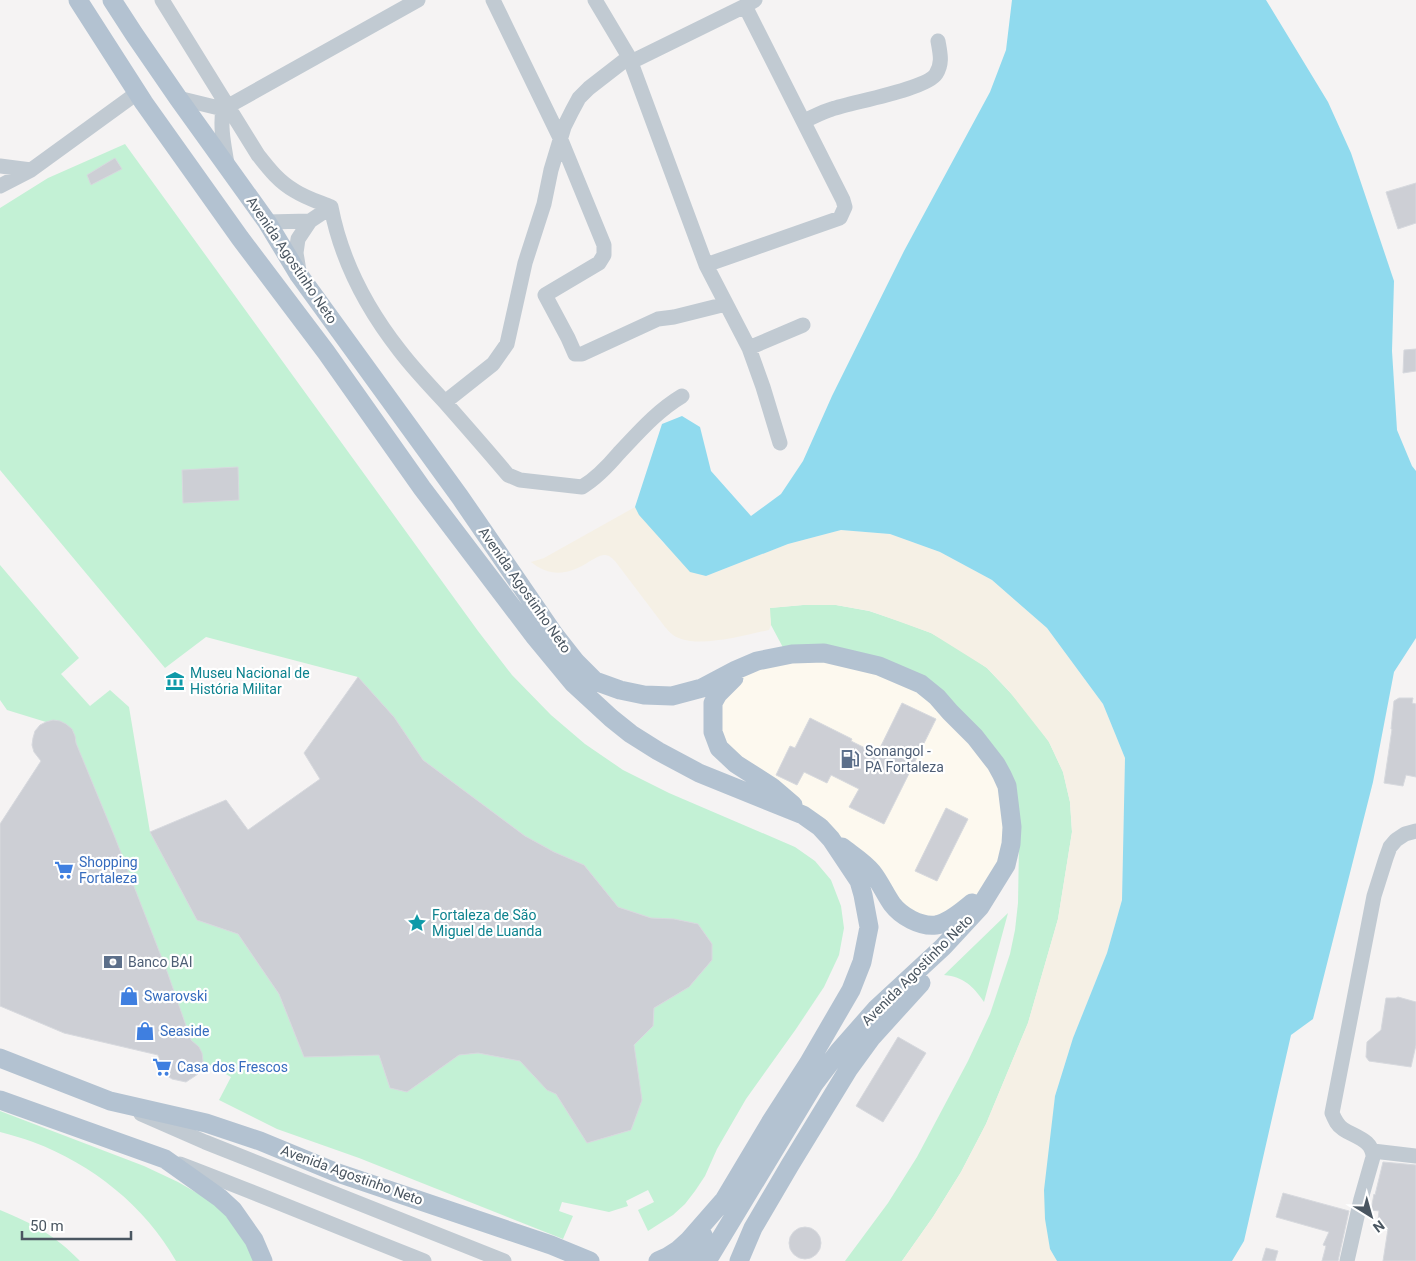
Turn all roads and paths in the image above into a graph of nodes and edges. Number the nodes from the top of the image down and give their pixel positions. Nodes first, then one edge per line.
1 (78, 0) edge
2 (112, 0) edge
3 (162, 0) edge
4 (418, 0) edge
5 (493, 0) edge
6 (595, 0) edge
7 (750, 3) edge
8 (938, 40) dead end
9 (630, 60) junction
10 (138, 93) junction
11 (178, 98) junction
12 (226, 107) junction
13 (804, 121) junction
14 (561, 140) junction
15 (227, 165) junction
16 (0, 166) edge
17 (31, 170) junction
18 (0, 186) edge
19 (331, 207) junction
20 (268, 222) junction
21 (310, 222) junction
22 (706, 265) junction
23 (299, 275) junction
24 (518, 291) junction
25 (545, 296) junction
26 (726, 304) junction
27 (803, 325) dead end
28 (748, 348) junction
29 (682, 396) dead end
30 (445, 402) junction
31 (780, 443) dead end
32 (757, 662) junction
33 (803, 815) junction
34 (1416, 831) edge
35 (831, 839) junction
36 (1006, 865) junction
37 (0, 1058) edge
38 (0, 1100) edge
39 (110, 1101) junction
40 (1373, 1151) junction
41 (1416, 1156) edge
42 (165, 1159) junction
43 (724, 1200) junction
44 (263, 1261) edge
45 (424, 1261) edge
46 (504, 1261) edge
47 (590, 1261) edge
48 (658, 1261) edge
49 (688, 1261) edge
50 (707, 1261) edge
51 (739, 1261) edge
52 (1347, 1261) edge

1 - 10 main road, Avenida Agostinho Neto
2 - 11 main road, Avenida Agostinho Neto
3 - 12 street
4 - 12 street
5 - 14 street
6 - 9 street
7 - 9 street
7 - 13 street
8 - 13 street
9 - 14 street
9 - 22 street
10 - 17 street
10 - 33 main road, Avenida Agostinho Neto
11 - 12 street
11 - 15 main road, Avenida Agostinho Neto
12 - 15 street
12 - 19 street
13 - 22 street
14 - 24 street
14 - 25 street
15 - 20 main road, Avenida Agostinho Neto
16 - 17 street
17 - 18 street
19 - 21 street
19 - 30 street
20 - 21 street
20 - 23 main road, Avenida Agostinho Neto
21 - 23 street
22 - 26 street
23 - 32 main road, Avenida Agostinho Neto
24 - 25 street
24 - 30 street
25 - 26 street
26 - 28 street
27 - 28 street
28 - 31 street
29 - 30 street
32 - 33 main road
32 - 36 main road, Avenida Agostinho Neto
33 - 35 main road, Avenida Agostinho Neto
34 - 40 street
35 - 36 main road
35 - 43 main road, Avenida Agostinho Neto
36 - 50 main road, Avenida Agostinho Neto
36 - 51 main road
37 - 39 main road, Avenida Agostinho Neto
38 - 42 main road
39 - 46 street
39 - 47 main road, Avenida Agostinho Neto
40 - 41 street
40 - 52 street
42 - 44 main road
42 - 45 street
43 - 48 main road, Avenida Agostinho Neto
43 - 49 main road

